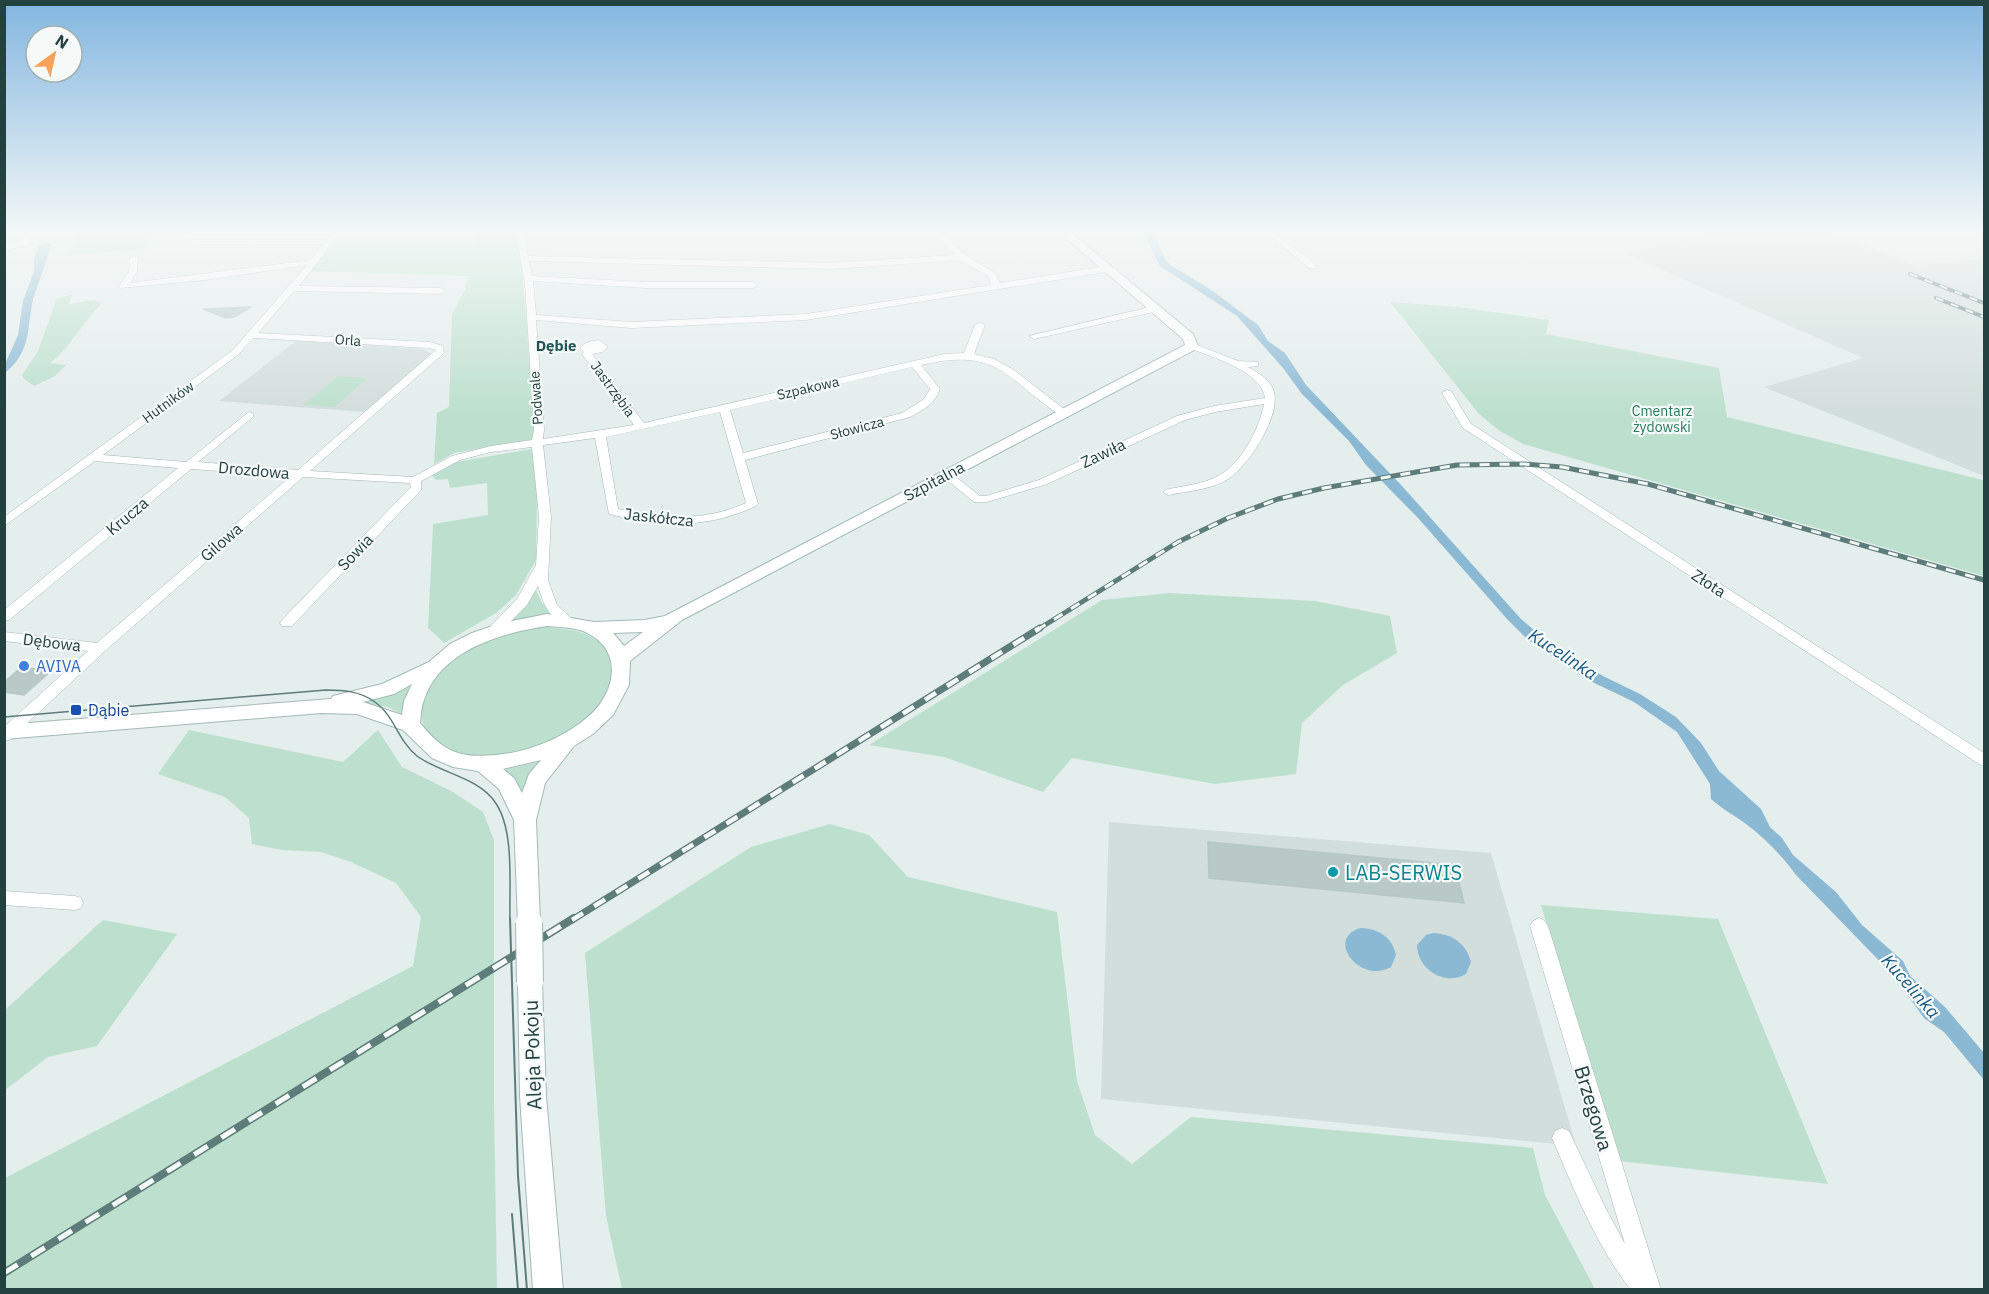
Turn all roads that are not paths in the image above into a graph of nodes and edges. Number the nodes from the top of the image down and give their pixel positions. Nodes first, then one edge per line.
1 (288, 292) edge
2 (529, 292) edge
3 (968, 292) edge
4 (1135, 292) edge
5 (1155, 309) junction
6 (531, 317) junction
7 (980, 324) dead end
8 (252, 334) junction
9 (1034, 336) dead end
10 (1192, 346) junction
11 (441, 351) joint
12 (590, 351) dead end
13 (968, 356) junction
14 (915, 364) junction
15 (1238, 364) junction
16 (1255, 364) dead end
17 (1447, 393) dead end
18 (1269, 400) junction
19 (724, 408) junction
20 (1064, 412) junction
21 (249, 415) dead end
22 (641, 427) junction
23 (600, 434) junction
24 (537, 442) junction
25 (93, 458) junction
26 (738, 458) junction
27 (188, 465) junction
28 (299, 474) junction
29 (946, 475) junction
30 (415, 480) junction
31 (1168, 492) dead end
32 (4, 523) edge
33 (543, 564) junction
34 (676, 616) junction
35 (4, 617) edge
36 (567, 621) junction
37 (287, 623) dead end
38 (593, 628) junction
39 (494, 630) junction
40 (4, 636) edge
41 (100, 648) junction
42 (620, 659) junction
43 (437, 664) junction
44 (321, 706) junction
45 (410, 725) junction
46 (6, 733) edge
47 (570, 739) junction
48 (1984, 760) edge
49 (483, 764) junction
50 (525, 820) junction
51 (4, 898) edge
52 (75, 903) dead end
53 (1539, 926) dead end
54 (1562, 1138) dead end
55 (548, 1290) edge
56 (1645, 1290) edge
57 (1650, 1290) edge

1 - 8 street, Hutników
2 - 6 street, Podwale
3 - 6 street
4 - 5 street
5 - 9 street
5 - 10 street
6 - 24 street, Podwale
7 - 13 street
8 - 11 street, Orla
8 - 25 street, Hutników
10 - 15 street
10 - 20 street, Szpitalna
11 - 28 street, Gilowa
12 - 22 street, Jastrzębia
13 - 14 street, Szpakowa
13 - 20 street, Szpakowa
14 - 19 street, Szpakowa
14 - 26 street, Słowicza
15 - 16 street
15 - 18 street
17 - 48 street, Złota
18 - 29 street, Zawiła
18 - 31 street
19 - 22 street, Szpakowa
19 - 26 street, Jaskółcza
20 - 29 street, Szpitalna
21 - 27 street, Krucza
22 - 23 street, Szpakowa
23 - 24 street, Szpakowa
23 - 26 street, Jaskółcza
24 - 30 street, Szpakowa
24 - 33 street, Podwale
25 - 27 street, Drozdowa
25 - 32 street, Hutników
27 - 28 street, Drozdowa
27 - 35 street, Krucza
28 - 30 street, Drozdowa
28 - 41 street, Gilowa
29 - 34 street, Szpitalna
30 - 37 street, Sowia
33 - 36 street, Podwale
33 - 39 street, Podwale
34 - 38 street, Szpitalna
34 - 42 street, Szpitalna
36 - 38 street
36 - 39 street
38 - 42 street
39 - 43 street
40 - 41 street, Dębowa
41 - 46 street, Gilowa
42 - 47 street
43 - 44 street
43 - 45 street
44 - 45 street
44 - 46 street
45 - 49 street
47 - 49 street
47 - 50 street, Aleja Pokoju
49 - 50 street, Aleja Pokoju
50 - 55 street, Aleja Pokoju, bridge
51 - 52 street
53 - 57 street, Brzegowa
54 - 56 street, Brzegowa

